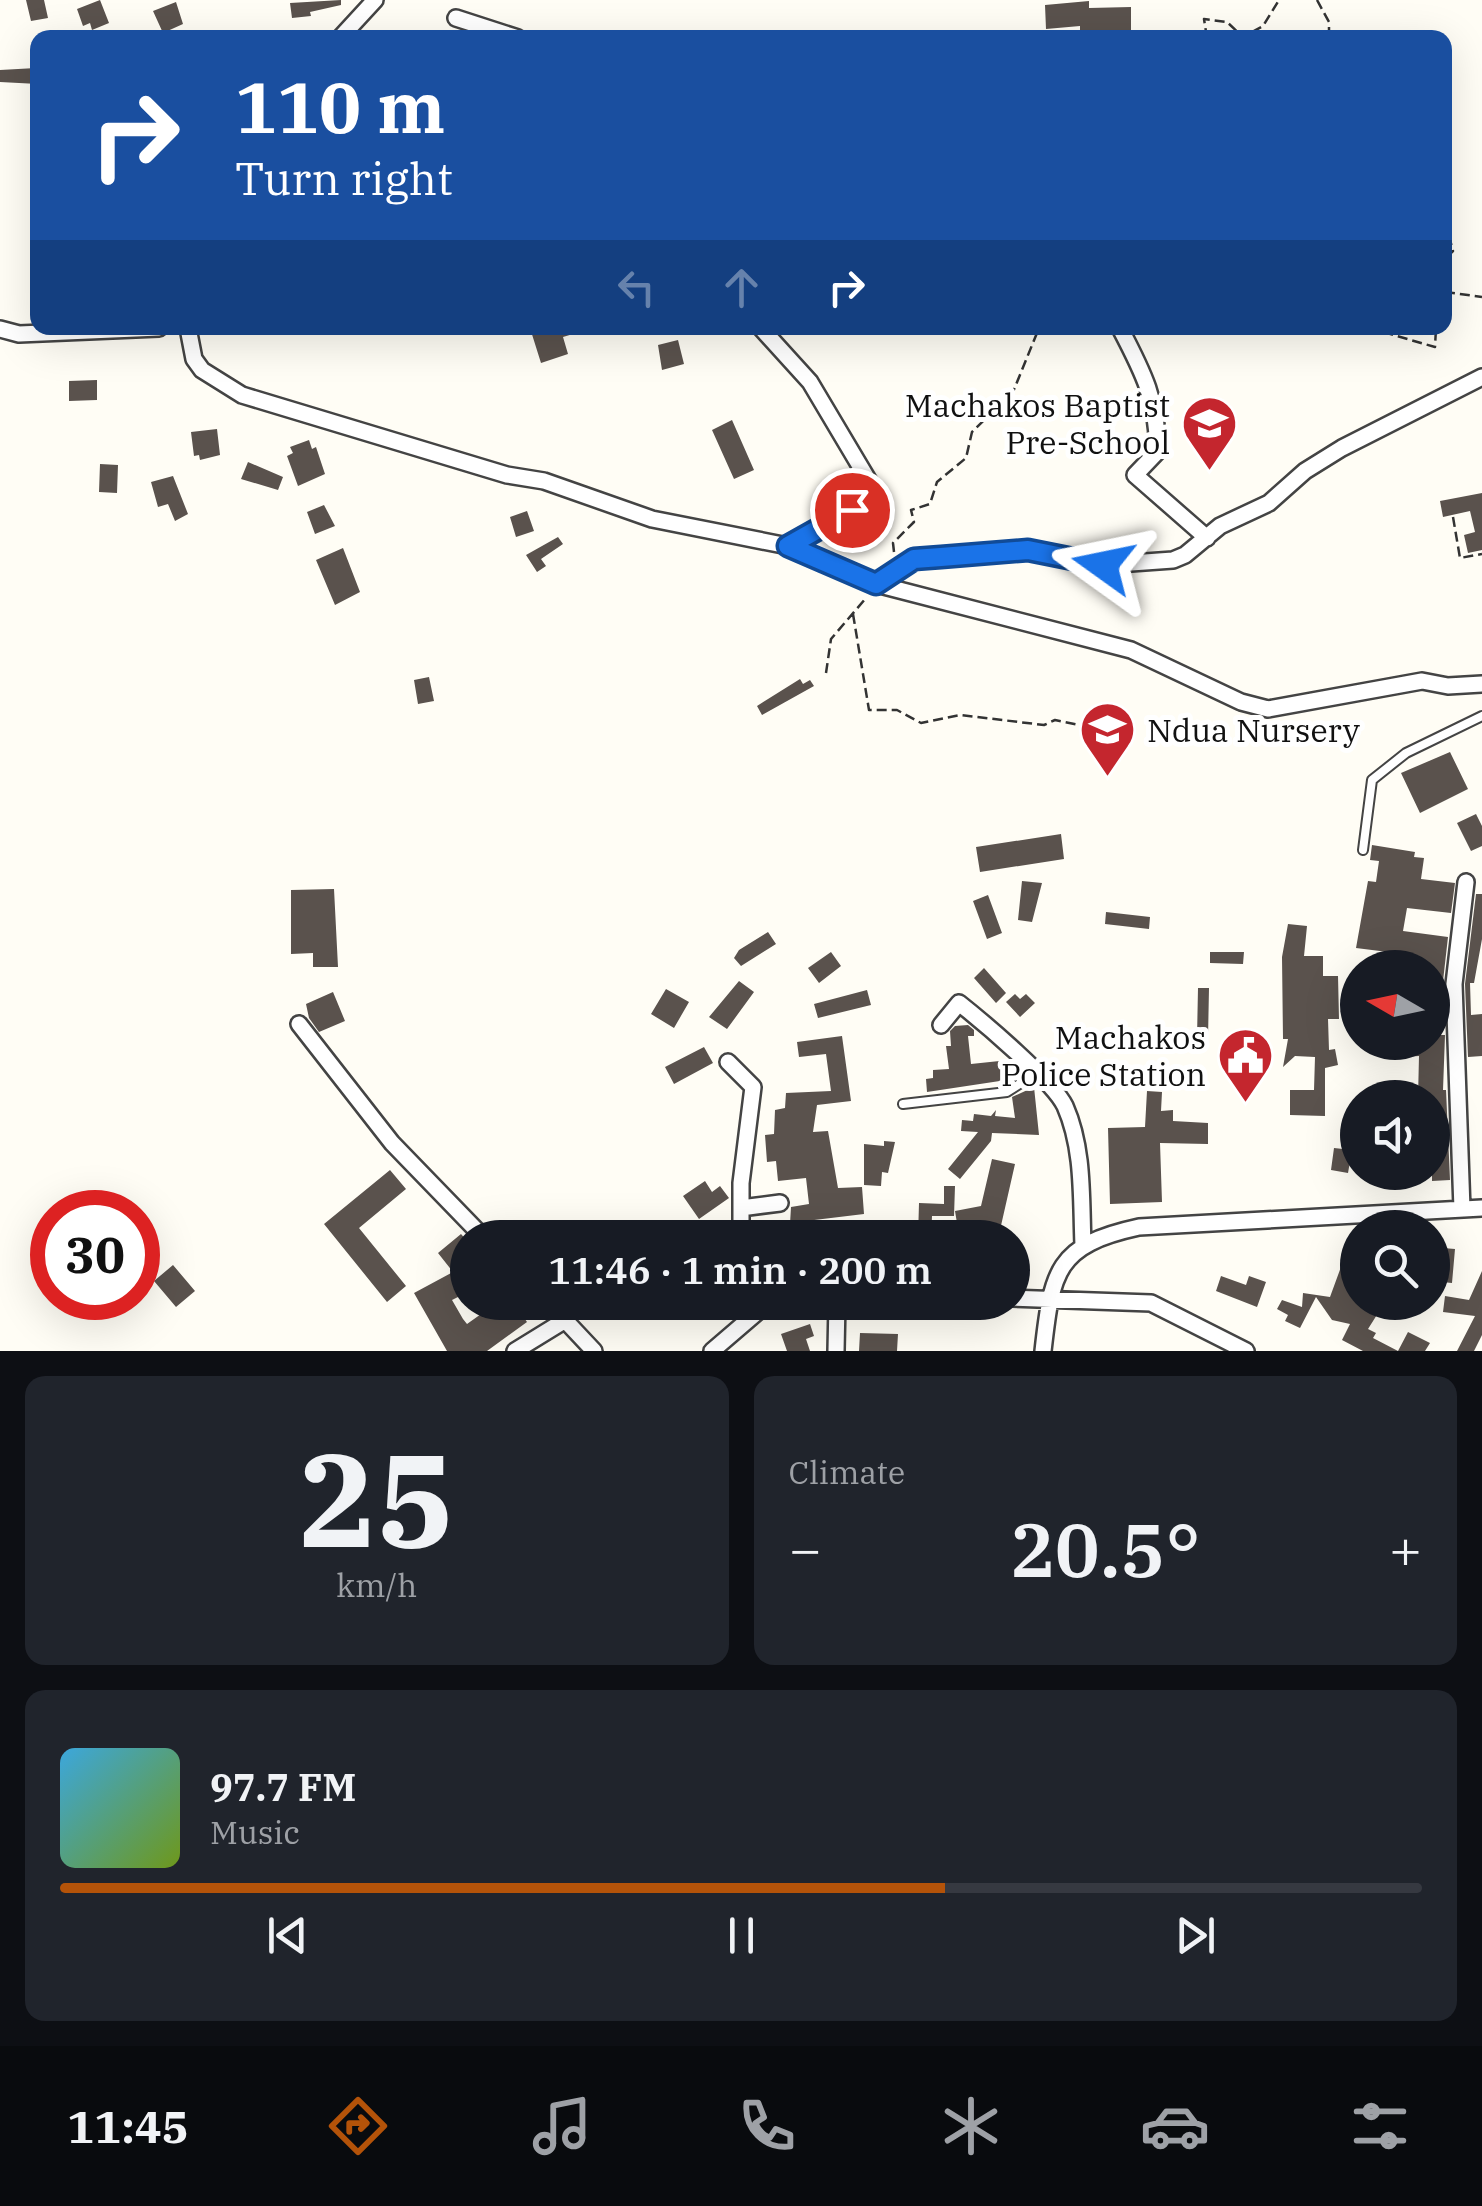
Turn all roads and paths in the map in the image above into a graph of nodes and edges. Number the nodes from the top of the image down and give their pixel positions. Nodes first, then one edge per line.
1 (374, 0) edge
2 (1279, 0) edge
3 (1317, 0) edge
4 (456, 18) dead end
5 (347, 30) edge
6 (493, 30) edge
7 (1206, 30) edge
8 (1235, 30) edge
9 (1256, 30) edge
10 (1330, 30) edge
11 (1452, 293) edge
12 (1482, 297) edge
13 (0, 329) edge
14 (30, 334) edge
15 (189, 335) edge
16 (766, 335) edge
17 (1036, 335) edge
18 (1124, 335) edge
19 (1394, 335) edge
20 (1436, 335) edge
21 (1482, 377) edge
22 (1454, 517) dead end
23 (1207, 538) junction
24 (788, 546) junction
25 (1482, 554) edge
26 (904, 568) junction
27 (876, 584) junction
28 (853, 614) junction
29 (826, 673) dead end
30 (1482, 684) edge
31 (1482, 716) edge
32 (1089, 728) dead end
33 (1363, 850) dead end
34 (1466, 882) dead end
35 (299, 1024) dead end
36 (941, 1025) dead end
37 (728, 1062) dead end
38 (1034, 1074) junction
39 (904, 1104) dead end
40 (780, 1203) dead end
41 (741, 1208) junction
42 (1482, 1208) edge
43 (1462, 1209) junction
44 (467, 1220) edge
45 (741, 1220) edge
46 (1083, 1245) junction
47 (1030, 1300) edge
48 (1048, 1302) junction
49 (564, 1320) edge
50 (567, 1320) edge
51 (837, 1320) edge
52 (743, 1321) edge
53 (515, 1351) edge
54 (594, 1351) edge
55 (712, 1351) edge
56 (836, 1351) edge
57 (1043, 1351) edge
58 (1246, 1351) edge

1 - 5 street
2 - 9 path
3 - 10 path
4 - 6 street
7 - 8 path
11 - 12 path
13 - 14 street
15 - 24 street
16 - 24 street
17 - 26 path
18 - 23 street
19 - 20 path
21 - 23 street
22 - 25 path
23 - 26 street
24 - 27 street
26 - 27 street
27 - 28 path
27 - 30 street
28 - 29 path
28 - 32 path
31 - 33 lane
34 - 43 street
35 - 44 street
36 - 38 street
37 - 41 street
38 - 39 lane
38 - 46 street
40 - 41 street
41 - 45 street
42 - 43 street
43 - 46 street
46 - 48 street
47 - 48 street
48 - 57 street
48 - 58 street
49 - 53 street
50 - 54 street
51 - 56 street
52 - 55 street

